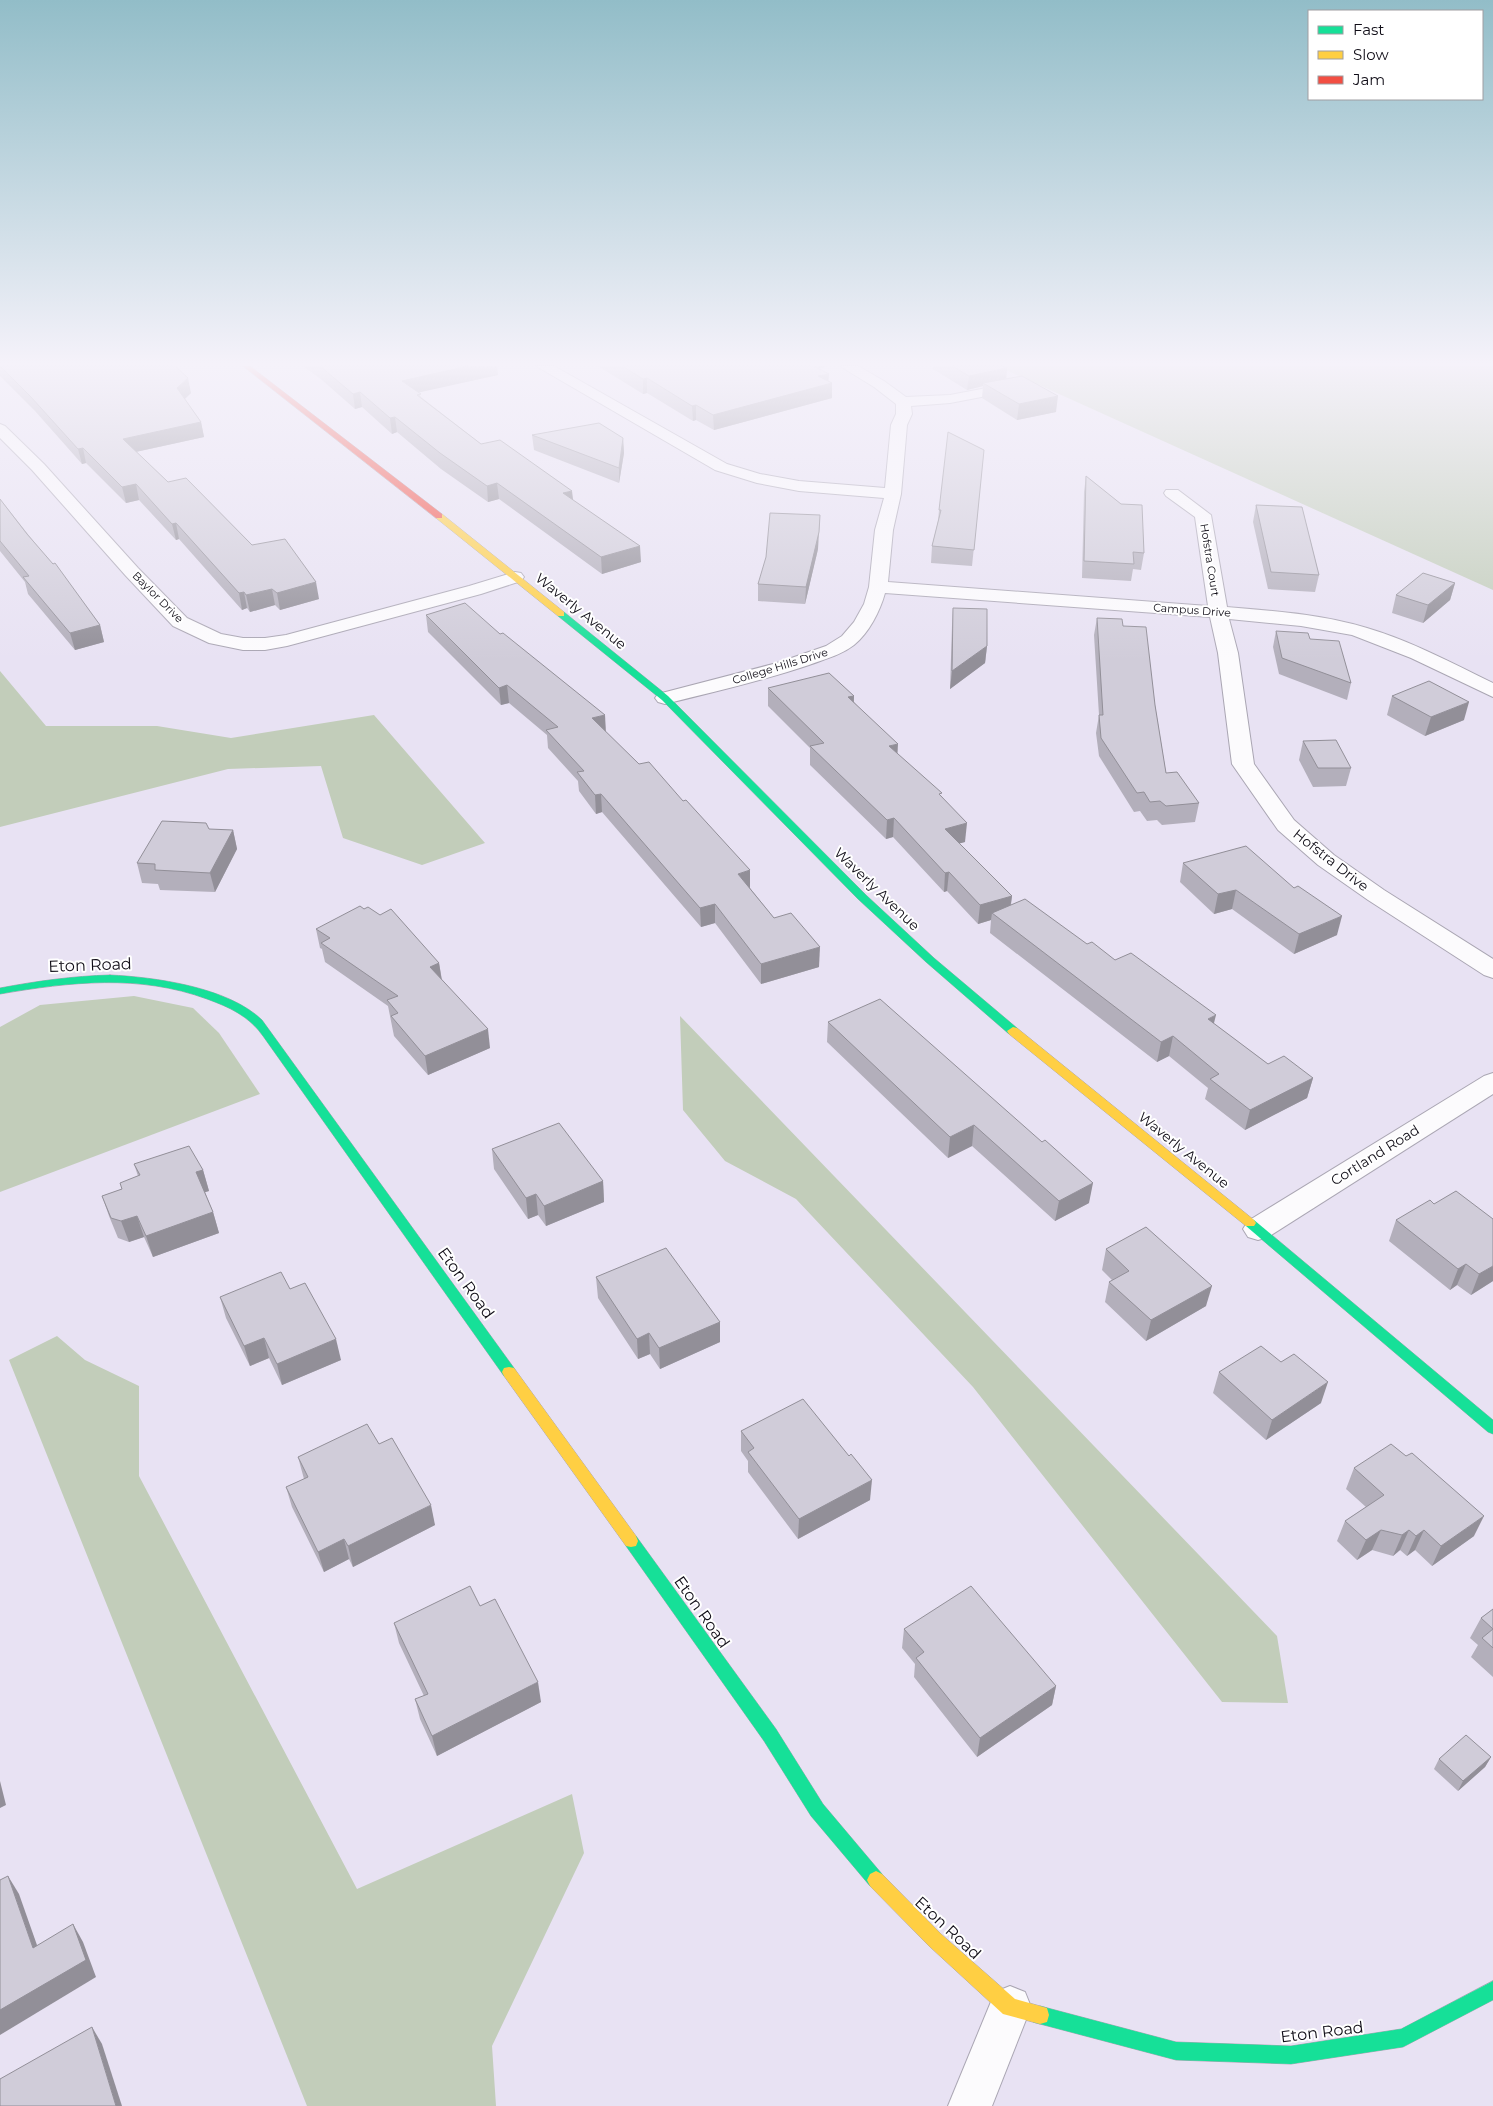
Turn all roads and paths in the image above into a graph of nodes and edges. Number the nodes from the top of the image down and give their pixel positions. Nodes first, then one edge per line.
1 (35, 464) edge
2 (373, 464) edge
3 (715, 464) edge
4 (896, 464) edge
5 (1172, 493) dead end
6 (893, 494) junction
7 (515, 577) junction
8 (878, 587) junction
9 (1218, 612) junction
10 (1493, 692) edge
11 (665, 698) junction
12 (1493, 970) edge
13 (0, 991) edge
14 (1493, 1082) edge
15 (1258, 1229) junction
16 (1493, 1428) edge
17 (1493, 1990) edge
18 (1010, 2007) junction
19 (970, 2106) edge

1 - 7 street, Baylor Drive
2 - 7 street, Waverly Avenue
3 - 6 street
4 - 6 street, College Hills Drive
5 - 9 street, Hofstra Court
6 - 8 street, College Hills Drive
7 - 11 street, Waverly Avenue
8 - 9 street, Campus Drive
8 - 11 street, College Hills Drive
9 - 10 street, Campus Drive
9 - 12 street, Hofstra Drive
11 - 15 street, Waverly Avenue
13 - 18 street, Eton Road
14 - 15 street, Cortland Road
15 - 16 street, Waverly Avenue
17 - 18 street, Eton Road
18 - 19 street

